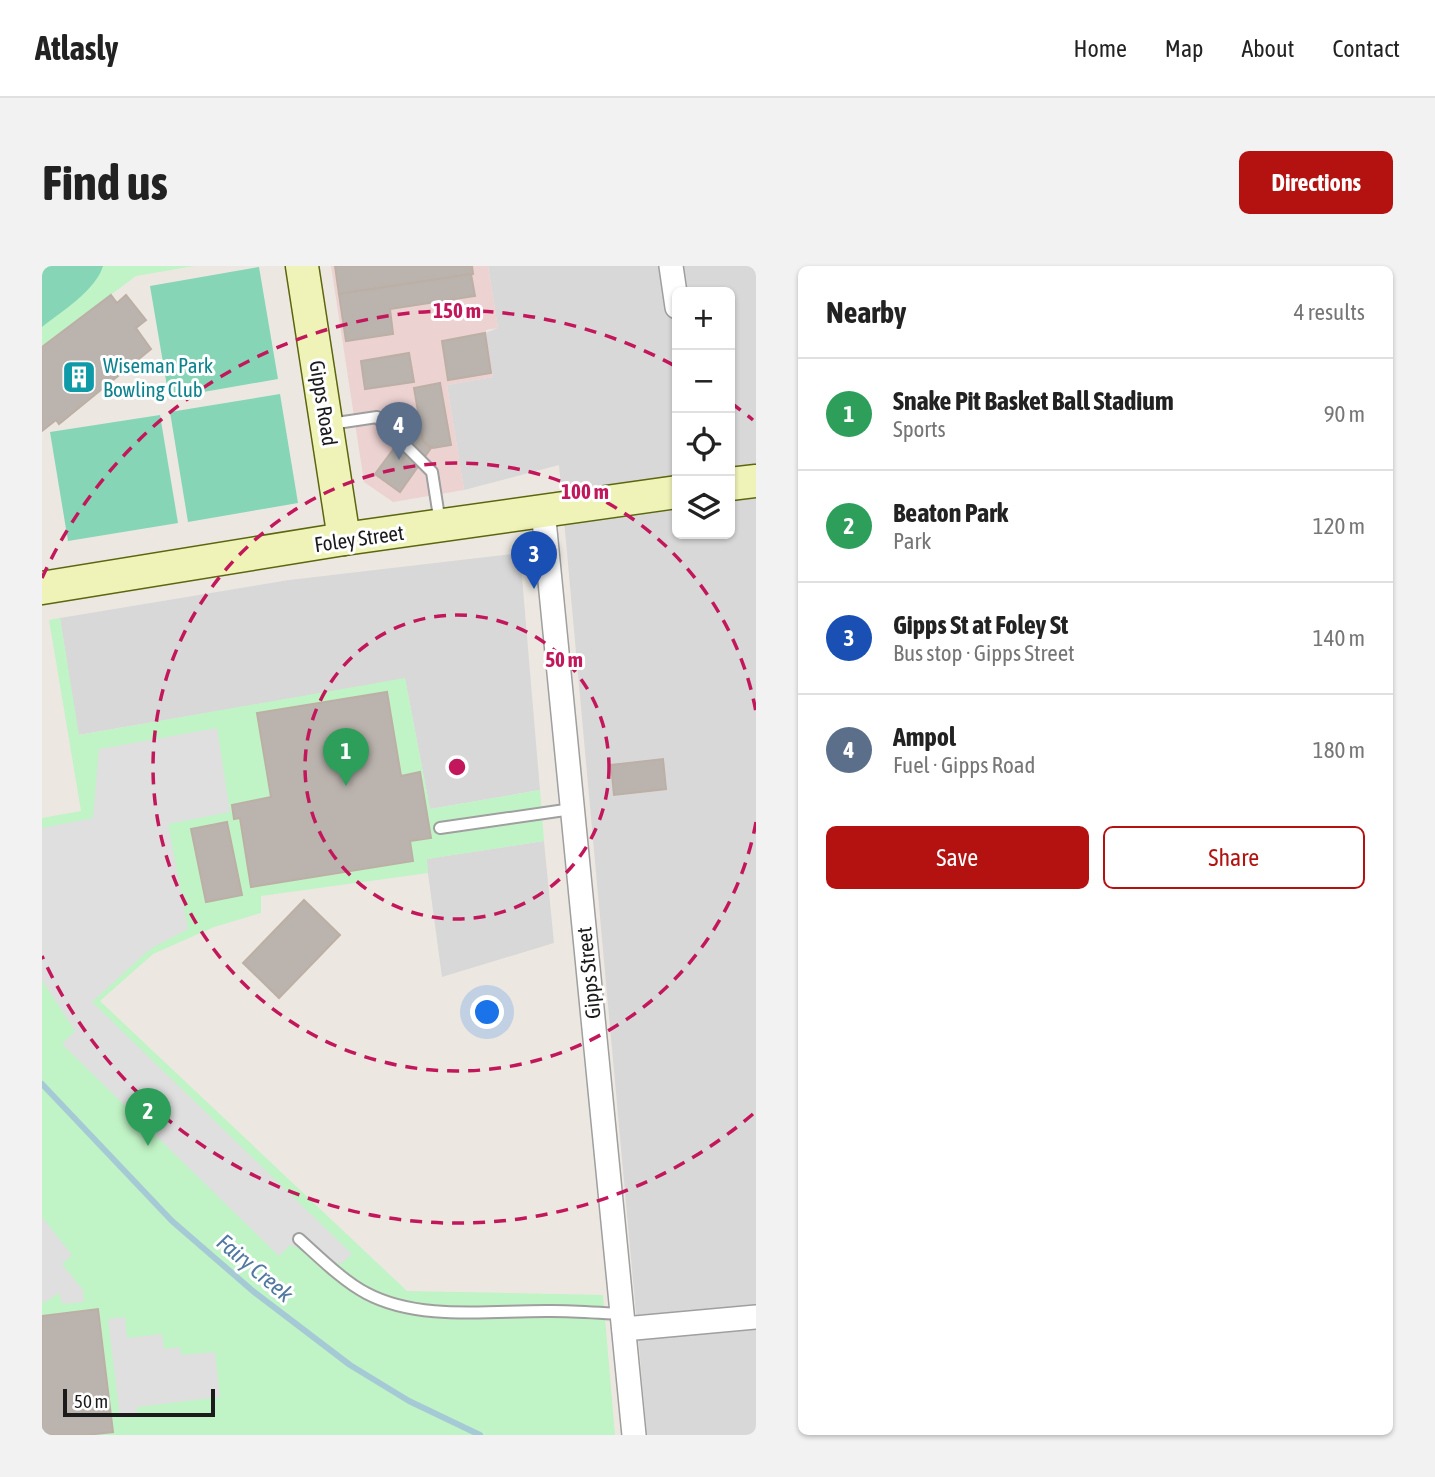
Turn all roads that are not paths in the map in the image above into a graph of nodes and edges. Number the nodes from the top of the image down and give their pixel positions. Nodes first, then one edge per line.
1 (302, 266) edge
2 (671, 266) edge
3 (674, 287) edge
4 (328, 424) junction
5 (756, 481) edge
6 (735, 483) edge
7 (672, 493) edge
8 (543, 510) junction
9 (440, 527) junction
10 (345, 540) junction
11 (42, 588) edge
12 (572, 809) junction
13 (440, 828) dead end
14 (299, 1238) dead end
15 (756, 1317) edge
16 (623, 1321) junction
17 (634, 1435) edge

1 - 4 main road, Gipps Road
2 - 3 street
4 - 9 lane
4 - 10 main road, Gipps Road
5 - 6 main road
7 - 8 main road, Foley Street
8 - 9 main road, Foley Street
8 - 12 street, Gipps Street
9 - 10 main road, Foley Street
10 - 11 main road, Foley Street
12 - 13 lane
12 - 16 street, Gipps Street
14 - 16 lane
15 - 16 street
16 - 17 street, Gipps Street

